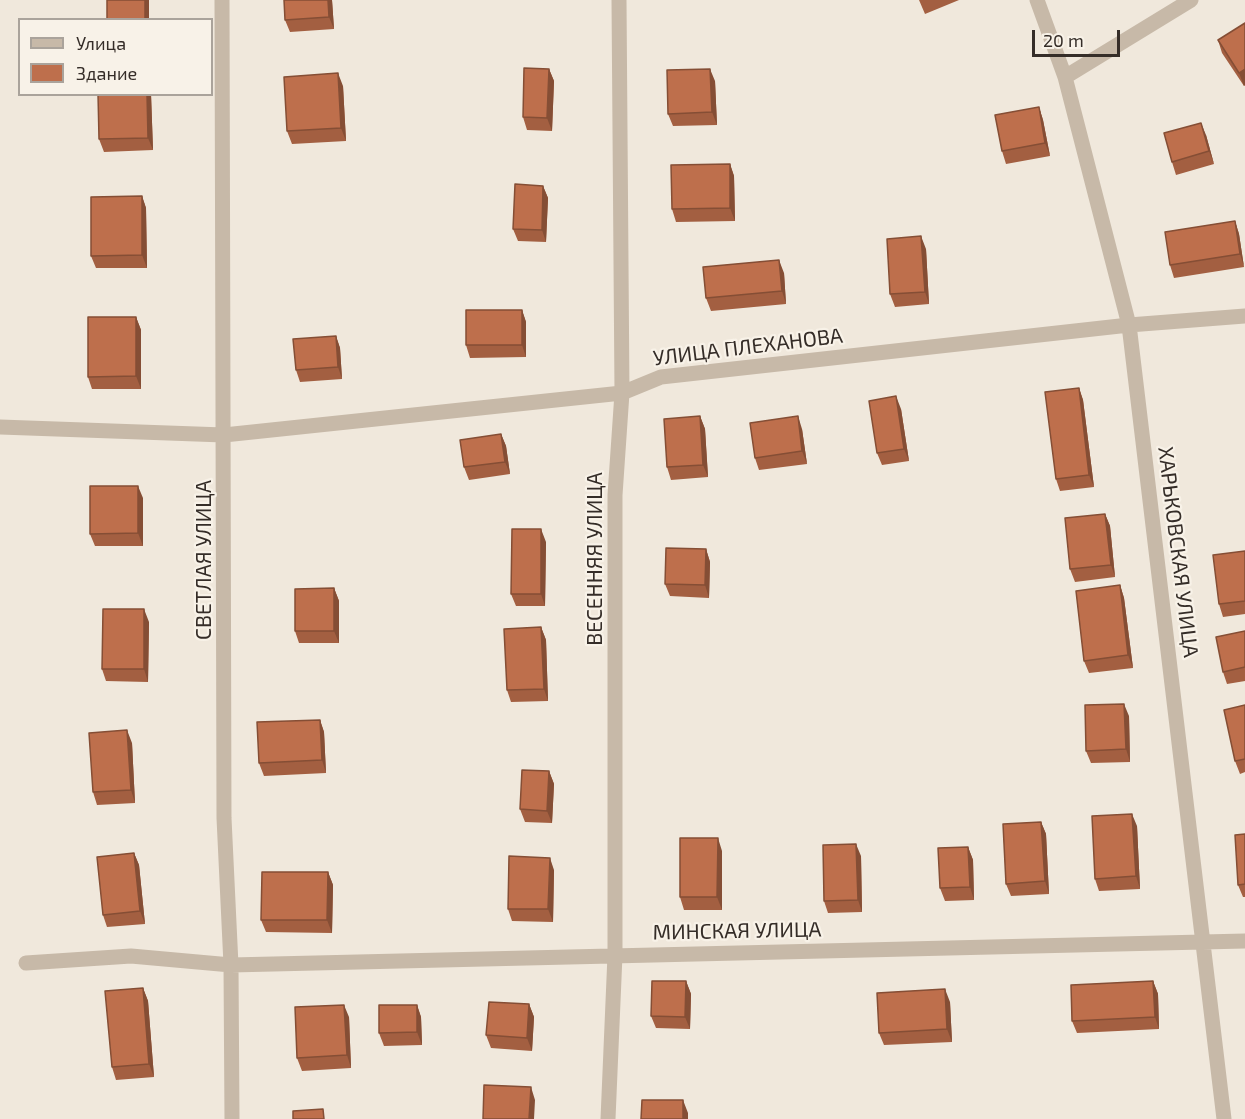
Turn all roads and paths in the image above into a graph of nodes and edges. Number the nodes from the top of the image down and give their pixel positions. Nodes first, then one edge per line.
1 (222, 0) edge
2 (619, 0) edge
3 (1038, 0) edge
4 (1191, 0) edge
5 (1065, 76) junction
6 (1245, 316) edge
7 (1128, 325) junction
8 (622, 393) junction
9 (0, 428) edge
10 (224, 435) junction
11 (1245, 940) edge
12 (1204, 942) junction
13 (615, 955) junction
14 (26, 963) dead end
15 (231, 965) junction
16 (232, 1119) edge
17 (608, 1119) edge
18 (1224, 1119) edge

1 - 10 street, СВЕТЛАЯ УЛИЦА
2 - 8 street, ВЕСЕННЯЯ УЛИЦА
3 - 5 street, ХАРЬКОВСКАЯ УЛИЦА
4 - 5 street
5 - 7 street, ХАРЬКОВСКАЯ УЛИЦА
6 - 7 street, УЛИЦА ПЛЕХАНОВА
7 - 8 street, УЛИЦА ПЛЕХАНОВА
7 - 12 street, ХАРЬКОВСКАЯ УЛИЦА
8 - 10 street, УЛИЦА ПЛЕХАНОВА
8 - 13 street, ВЕСЕННЯЯ УЛИЦА
9 - 10 street, УЛИЦА ПЛЕХАНОВА
10 - 15 street, СВЕТЛАЯ УЛИЦА
11 - 12 street, МИНСКАЯ УЛИЦА
12 - 13 street, МИНСКАЯ УЛИЦА
12 - 18 street, ХАРЬКОВСКАЯ УЛИЦА
13 - 15 street, МИНСКАЯ УЛИЦА
13 - 17 street, ВЕСЕННЯЯ УЛИЦА
14 - 15 street, МИНСКАЯ УЛИЦА
15 - 16 street, СВЕТЛАЯ УЛИЦА

